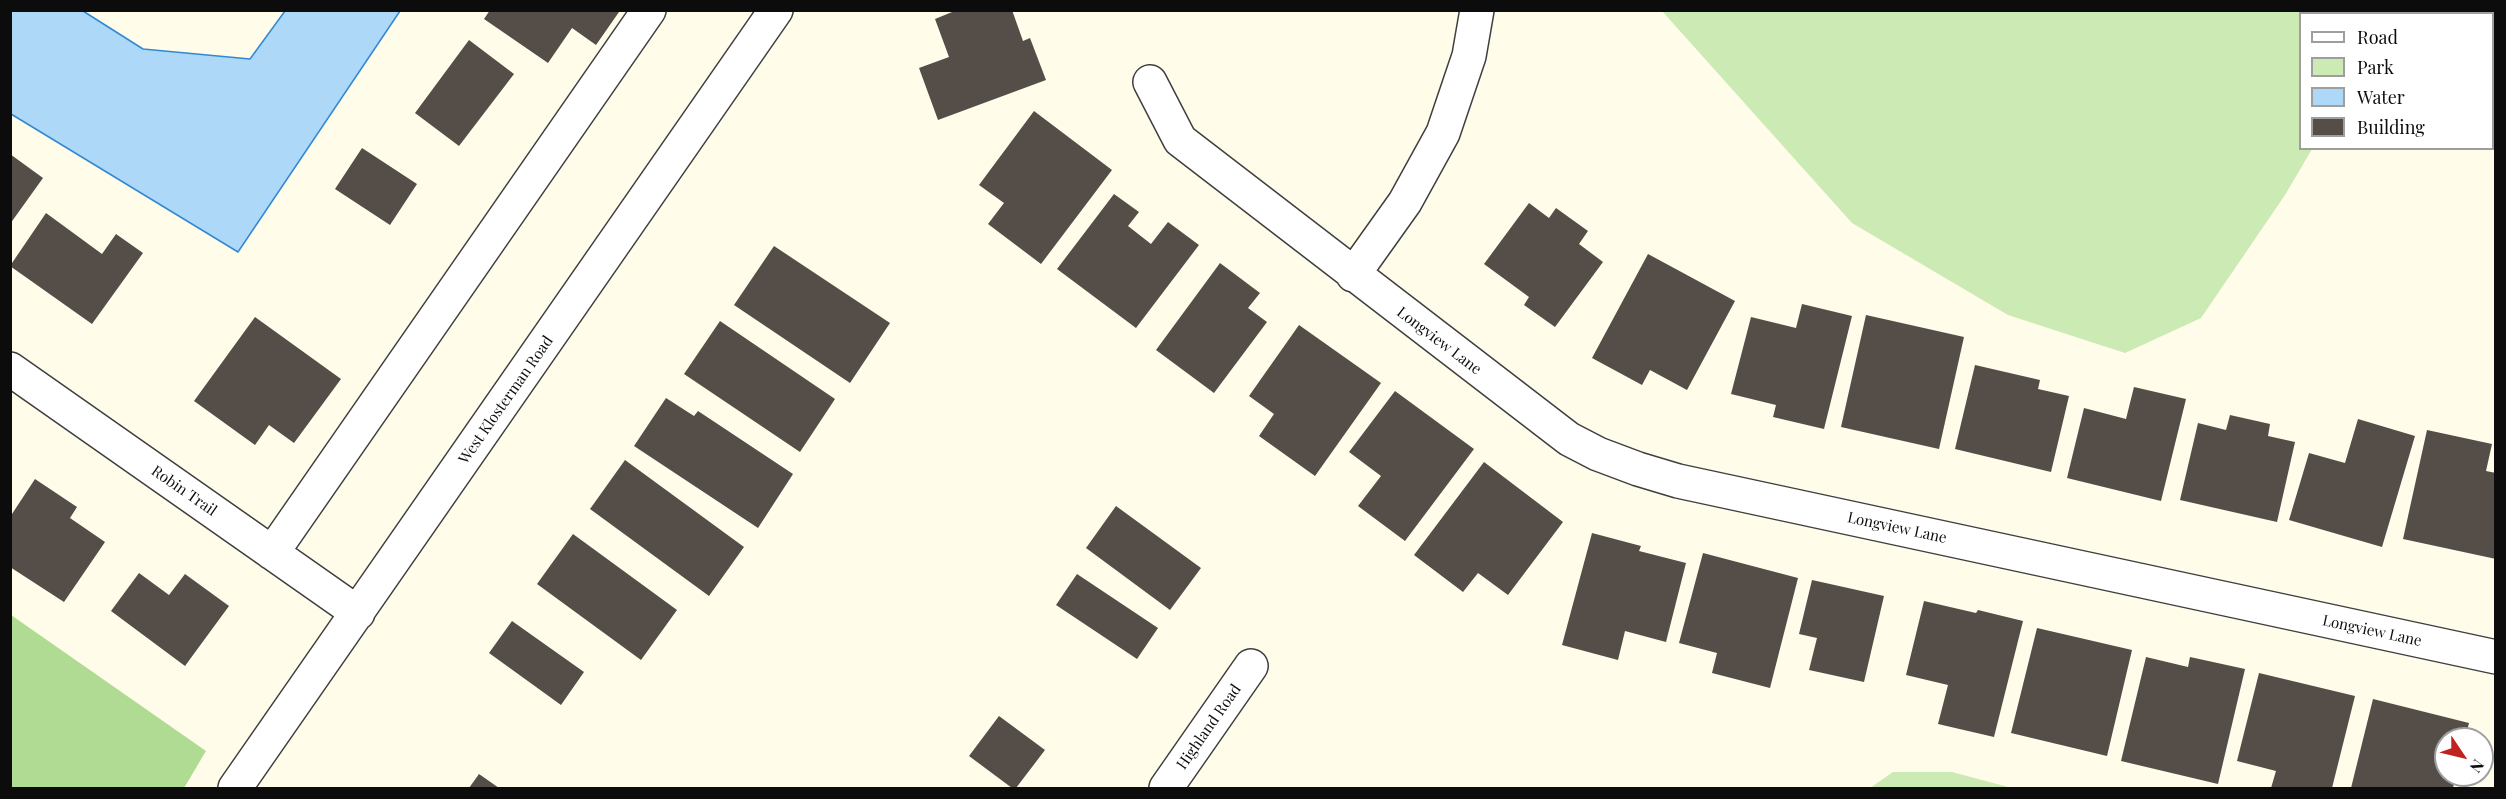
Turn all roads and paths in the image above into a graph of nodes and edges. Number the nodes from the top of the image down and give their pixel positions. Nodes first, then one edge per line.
1 (648, 10) edge
2 (776, 10) edge
3 (1477, 10) edge
4 (1150, 82) dead end
5 (1353, 275) junction
6 (10, 369) edge
7 (272, 553) junction
8 (358, 613) junction
9 (2496, 657) edge
10 (1251, 666) dead end
11 (236, 789) edge
12 (1166, 789) edge

1 - 7 street
2 - 8 street, West Klosterman Road
3 - 5 street
4 - 5 street, Longview Lane
5 - 9 street, Longview Lane
6 - 7 street, Robin Trail
7 - 8 street, Robin Trail
8 - 11 street, West Klosterman Road
10 - 12 street, Highland Road

